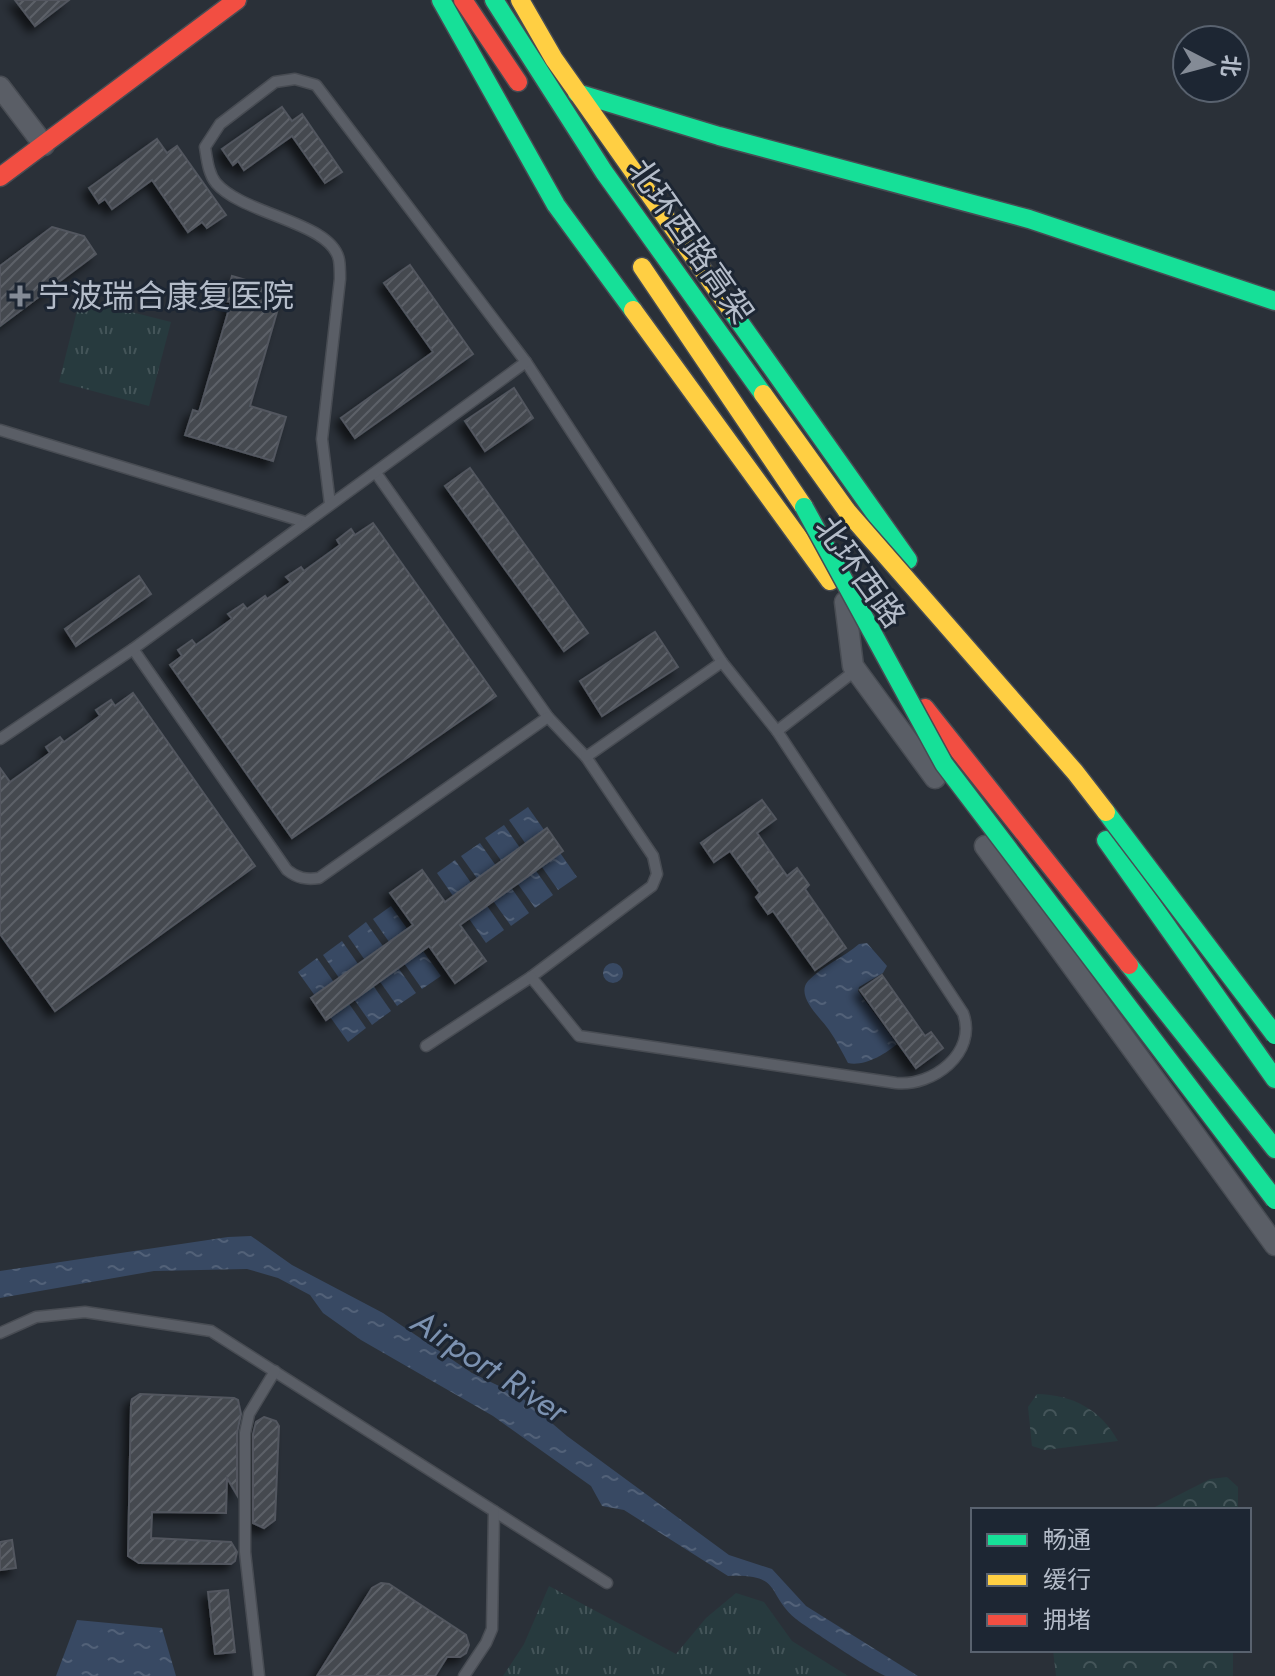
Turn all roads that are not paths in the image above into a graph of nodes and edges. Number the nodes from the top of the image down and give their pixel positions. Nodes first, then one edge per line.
1 (237, 0) edge
2 (441, 0) edge
3 (463, 0) edge
4 (494, 0) edge
5 (520, 0) edge
6 (0, 87) edge
7 (525, 92) dead end
8 (577, 93) junction
9 (44, 145) junction
10 (0, 177) edge
11 (629, 248) dead end
12 (1275, 301) edge
13 (526, 362) junction
14 (0, 430) edge
15 (376, 473) junction
16 (330, 504) junction
17 (305, 522) junction
18 (845, 602) junction
19 (133, 649) junction
20 (722, 662) junction
21 (856, 670) junction
22 (548, 717) junction
23 (777, 731) junction
24 (0, 739) edge
25 (586, 757) junction
26 (531, 977) junction
27 (1275, 1035) edge
28 (426, 1046) dead end
29 (1275, 1079) edge
30 (1275, 1149) edge
31 (1275, 1200) edge
32 (1275, 1245) edge
33 (0, 1333) edge
34 (275, 1371) junction
35 (494, 1511) junction
36 (607, 1583) dead end
37 (259, 1676) edge
38 (464, 1676) edge

1 - 9 main road
2 - 18 main road, 北环西路
3 - 7 main road
4 - 27 main road, 北环西路高架, bridge
5 - 8 main road, 北环西路
6 - 9 street
8 - 12 main road
8 - 29 main road, 北环西路
9 - 10 main road
11 - 31 main road, 北环西路高架, bridge
13 - 15 lane
13 - 16 lane
13 - 20 lane
14 - 17 lane
15 - 16 lane
15 - 22 lane
16 - 17 lane
17 - 19 lane
18 - 21 street
18 - 30 main road, 北环西路
19 - 22 lane
19 - 24 lane
20 - 23 lane
20 - 25 lane
21 - 23 lane
21 - 32 street
22 - 25 lane
23 - 26 lane
25 - 26 lane
26 - 28 lane
33 - 34 lane
34 - 35 lane
34 - 37 lane
35 - 36 lane
35 - 38 lane

